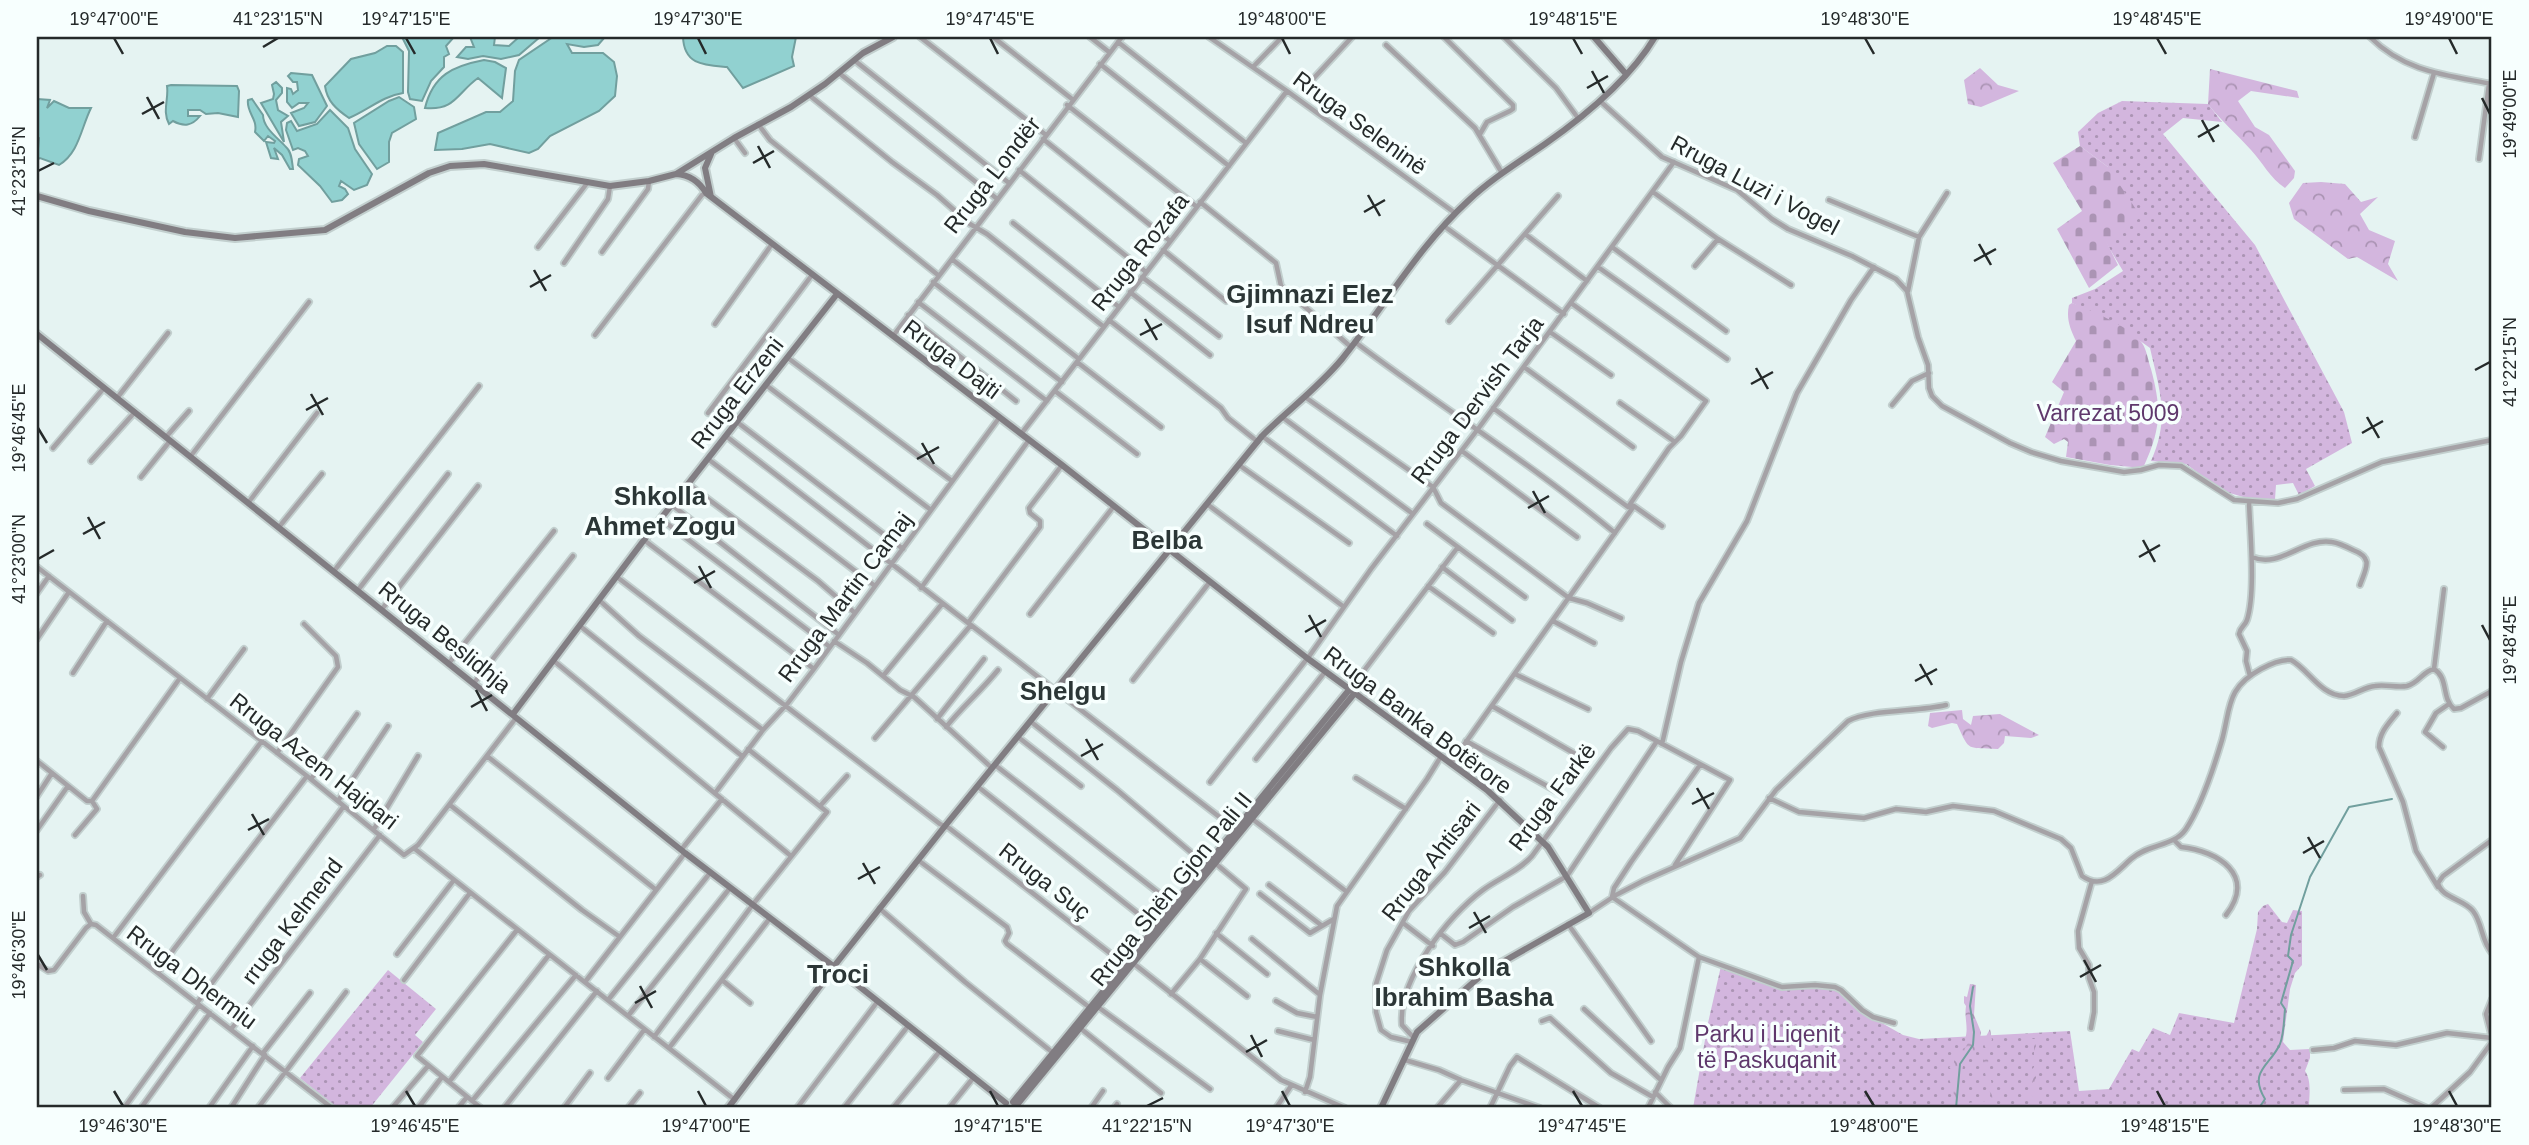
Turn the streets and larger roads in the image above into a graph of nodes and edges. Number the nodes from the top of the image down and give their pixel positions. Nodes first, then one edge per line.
1 (893, 37) edge
2 (920, 37) edge
3 (993, 37) edge
4 (1090, 37) edge
5 (1122, 37) edge
6 (1209, 37) edge
7 (1282, 37) edge
8 (1352, 37) edge
9 (1444, 37) edge
10 (1504, 37) edge
11 (1594, 37) edge
12 (1655, 37) edge
13 (2371, 37) edge
14 (1117, 42) junction
15 (1386, 45) dead end
16 (1109, 52) junction
17 (854, 60) junction
18 (1100, 64) junction
19 (1254, 67) junction
20 (838, 72) junction
21 (2434, 72) junction
22 (1626, 74) junction
23 (1313, 79) dead end
24 (2491, 84) edge
25 (1287, 91) junction
26 (809, 95) junction
27 (1072, 99) junction
28 (1599, 100) junction
29 (1068, 106) junction
30 (1578, 118) junction
31 (758, 124) junction
32 (1480, 135) junction
33 (2415, 136) dead end
34 (1045, 137) junction
35 (734, 138) junction
36 (1246, 143) junction
37 (712, 152) junction
38 (745, 153) dead end
39 (2479, 159) dead end
40 (1674, 162) junction
41 (693, 164) junction
42 (1228, 166) junction
43 (706, 170) junction
44 (1019, 170) junction
45 (1503, 173) junction
46 (676, 174) junction
47 (692, 178) junction
48 (649, 181) junction
49 (588, 182) junction
50 (1009, 183) junction
51 (610, 186) junction
52 (1653, 192) junction
53 (1947, 193) dead end
54 (709, 195) junction
55 (37, 196) edge
56 (1558, 196) dead end
57 (997, 198) junction
58 (1829, 200) dead end
59 (1198, 205) junction
60 (1455, 213) junction
61 (1013, 223) dead end
62 (1444, 226) junction
63 (974, 227) junction
64 (1525, 234) junction
65 (1919, 237) junction
66 (1718, 239) junction
67 (1170, 241) junction
68 (772, 244) junction
69 (538, 247) dead end
70 (1612, 247) junction
71 (1163, 250) junction
72 (602, 253) dead end
73 (953, 260) dead end
74 (564, 263) dead end
75 (1498, 265) junction
76 (1598, 267) junction
77 (1695, 267) dead end
78 (1874, 267) junction
79 (1146, 272) junction
80 (812, 275) junction
81 (939, 275) junction
82 (1142, 277) junction
83 (1587, 281) junction
84 (933, 282) junction
85 (1791, 285) dead end
86 (1907, 291) junction
87 (1130, 292) junction
88 (836, 294) junction
89 (1226, 301) dead end
90 (309, 302) dead end
91 (918, 302) junction
92 (1571, 303) junction
93 (1119, 307) junction
94 (1564, 314) junction
95 (908, 315) junction
96 (1109, 320) junction
97 (1449, 321) dead end
98 (715, 324) dead end
99 (1104, 327) junction
100 (1726, 331) dead end
101 (1550, 332) junction
102 (169, 333) dead end
103 (37, 334) edge
104 (595, 335) dead end
105 (893, 336) junction
106 (1219, 336) dead end
107 (1353, 345) junction
108 (1210, 355) dead end
109 (787, 357) junction
110 (1727, 359) dead end
111 (1078, 360) junction
112 (1524, 367) junction
113 (1929, 373) junction
114 (1611, 375) dead end
115 (1062, 382) junction
116 (766, 385) junction
117 (479, 386) dead end
118 (104, 388) junction
119 (1055, 391) junction
120 (1305, 397) junction
121 (117, 398) junction
122 (1016, 401) dead end
123 (1047, 401) junction
124 (1620, 403) dead end
125 (1892, 405) dead end
126 (1493, 408) junction
127 (189, 411) dead end
128 (135, 412) junction
129 (317, 413) dead end
130 (708, 413) dead end
131 (1282, 416) junction
132 (999, 418) junction
133 (737, 422) junction
134 (1161, 427) dead end
135 (1478, 429) junction
136 (1021, 434) junction
137 (725, 436) junction
138 (168, 439) junction
139 (1260, 439) junction
140 (1029, 440) junction
141 (2492, 440) edge
142 (1675, 442) junction
143 (1633, 447) dead end
144 (52, 448) dead end
145 (1462, 451) junction
146 (1137, 454) dead end
147 (190, 457) junction
148 (708, 459) junction
149 (92, 461) dead end
150 (1239, 465) junction
151 (1062, 466) junction
152 (322, 474) dead end
153 (448, 474) dead end
154 (141, 477) dead end
155 (952, 481) junction
156 (688, 484) junction
157 (478, 486) dead end
158 (1433, 487) junction
159 (2249, 502) junction
160 (248, 503) junction
161 (1207, 504) junction
162 (672, 505) junction
163 (1114, 506) junction
164 (1631, 507) junction
165 (931, 510) junction
166 (1413, 514) junction
167 (661, 519) junction
168 (1427, 524) dead end
169 (1662, 526) dead end
170 (279, 527) junction
171 (554, 531) dead end
172 (1615, 533) junction
173 (1397, 536) junction
174 (1577, 537) dead end
175 (644, 540) junction
176 (1349, 543) dead end
177 (1458, 547) junction
178 (902, 549) junction
179 (1169, 551) junction
180 (573, 556) dead end
181 (2252, 557) junction
182 (891, 565) junction
183 (37, 567) edge
184 (1442, 567) junction
185 (334, 572) junction
186 (48, 576) junction
187 (617, 577) junction
188 (1209, 583) junction
189 (2360, 585) dead end
190 (875, 586) junction
191 (1427, 586) junction
192 (921, 588) junction
193 (2444, 589) dead end
194 (358, 590) junction
195 (69, 592) junction
196 (37, 593) edge
197 (1525, 597) dead end
198 (1569, 598) junction
199 (599, 600) junction
200 (942, 604) junction
201 (1344, 607) junction
202 (382, 609) junction
203 (855, 612) junction
204 (1030, 614) dead end
205 (1621, 618) dead end
206 (1512, 620) dead end
207 (107, 621) junction
208 (1553, 621) junction
209 (304, 624) dead end
210 (970, 624) junction
211 (580, 626) junction
212 (1493, 634) dead end
213 (839, 635) junction
214 (37, 639) edge
215 (834, 641) junction
216 (1594, 643) dead end
217 (830, 647) junction
218 (244, 649) dead end
219 (1307, 658) junction
220 (984, 659) dead end
221 (554, 661) junction
222 (449, 663) junction
223 (814, 669) junction
224 (2434, 669) junction
225 (998, 670) dead end
226 (1325, 672) junction
227 (73, 673) dead end
228 (1515, 674) junction
229 (883, 676) junction
230 (2250, 676) junction
231 (180, 678) junction
232 (1133, 680) dead end
233 (474, 683) junction
234 (1055, 690) junction
235 (2492, 691) edge
236 (1352, 692) junction
237 (911, 695) junction
238 (207, 699) junction
239 (2449, 704) junction
240 (1946, 705) dead end
241 (784, 706) junction
242 (1492, 706) junction
243 (1588, 709) dead end
244 (2397, 713) dead end
245 (357, 714) dead end
246 (515, 716) junction
247 (937, 720) junction
248 (1030, 721) junction
249 (388, 726) dead end
250 (946, 727) junction
251 (763, 730) junction
252 (1017, 737) junction
253 (875, 738) dead end
254 (262, 741) junction
255 (1466, 741) junction
256 (1660, 743) junction
257 (2443, 747) dead end
258 (748, 749) junction
259 (277, 753) junction
260 (418, 756) dead end
261 (486, 756) junction
262 (742, 756) junction
263 (1440, 758) junction
264 (1256, 759) dead end
265 (1584, 759) dead end
266 (37, 761) edge
267 (1450, 764) junction
268 (1700, 765) junction
269 (993, 767) junction
270 (52, 773) junction
271 (847, 776) dead end
272 (309, 777) junction
273 (1356, 778) dead end
274 (1210, 782) dead end
275 (68, 786) junction
276 (977, 786) junction
277 (1081, 786) dead end
278 (1556, 791) dead end
279 (715, 793) junction
280 (37, 796) edge
281 (1769, 797) junction
282 (722, 799) junction
283 (1500, 800) junction
284 (90, 801) junction
285 (338, 801) junction
286 (450, 804) junction
287 (344, 806) junction
288 (820, 806) junction
289 (1406, 809) junction
290 (1251, 818) junction
291 (944, 826) junction
292 (374, 829) junction
293 (37, 830) edge
294 (1235, 830) junction
295 (75, 835) dead end
296 (380, 835) junction
297 (2175, 840) junction
298 (2492, 840) edge
299 (1542, 842) junction
300 (415, 849) junction
301 (683, 852) junction
302 (791, 856) junction
303 (917, 860) junction
304 (1215, 863) junction
305 (1206, 865) junction
306 (1675, 865) junction
307 (710, 873) junction
308 (1567, 876) junction
309 (453, 880) junction
310 (2092, 881) junction
311 (1269, 885) dead end
312 (2438, 887) junction
313 (730, 888) junction
314 (655, 889) junction
315 (1347, 892) junction
316 (470, 893) junction
317 (1260, 894) dead end
318 (83, 896) dead end
319 (1612, 897) junction
320 (1173, 904) junction
321 (753, 906) junction
322 (879, 908) junction
323 (1589, 913) junction
324 (2226, 915) dead end
325 (770, 918) junction
326 (1334, 919) junction
327 (1402, 923) junction
328 (91, 924) junction
329 (1321, 925) junction
330 (1568, 925) junction
331 (1155, 927) junction
332 (517, 930) junction
333 (1216, 933) junction
334 (1441, 934) junction
335 (620, 937) junction
336 (113, 938) junction
337 (1252, 939) dead end
338 (1433, 946) junction
339 (2492, 953) edge
340 (397, 954) dead end
341 (549, 955) junction
342 (1699, 957) junction
343 (1200, 959) junction
344 (1133, 963) junction
345 (37, 964) edge
346 (1125, 964) junction
347 (834, 967) junction
348 (158, 973) junction
349 (1267, 974) dead end
350 (576, 975) junction
351 (404, 980) dead end
352 (722, 980) junction
353 (585, 982) junction
354 (346, 992) dead end
355 (597, 992) junction
356 (310, 993) dead end
357 (1171, 994) junction
358 (1320, 995) junction
359 (1247, 996) dead end
360 (2492, 999) edge
361 (608, 1000) junction
362 (878, 1001) junction
363 (1276, 1001) dead end
364 (750, 1003) dead end
365 (198, 1004) junction
366 (1089, 1007) junction
367 (1098, 1007) junction
368 (1584, 1009) dead end
369 (2489, 1011) edge
370 (210, 1013) junction
371 (628, 1016) junction
372 (1317, 1017) junction
373 (1542, 1021) dead end
374 (1894, 1023) dead end
375 (909, 1025) junction
376 (232, 1028) junction
377 (1080, 1028) junction
378 (2091, 1028) dead end
379 (645, 1030) junction
380 (1278, 1031) dead end
381 (654, 1037) junction
382 (1314, 1040) junction
383 (1413, 1040) junction
384 (2492, 1040) edge
385 (1651, 1041) dead end
386 (254, 1046) junction
387 (668, 1048) junction
388 (940, 1050) junction
389 (2313, 1050) dead end
390 (1052, 1052) junction
391 (264, 1054) junction
392 (1405, 1060) junction
393 (428, 1066) junction
394 (285, 1071) junction
395 (590, 1073) dead end
396 (442, 1077) junction
397 (974, 1077) junction
398 (608, 1078) dead end
399 (1461, 1080) junction
400 (1661, 1080) junction
401 (449, 1082) junction
402 (1291, 1086) junction
403 (1210, 1089) dead end
404 (2344, 1090) dead end
405 (1103, 1091) dead end
406 (1305, 1092) junction
407 (1497, 1092) junction
408 (640, 1093) dead end
409 (1161, 1093) dead end
410 (1654, 1094) junction
411 (469, 1099) junction
412 (735, 1100) junction
413 (1011, 1105) edge
414 (324, 1106) edge
415 (124, 1108) edge
416 (141, 1108) edge
417 (209, 1108) edge
418 (231, 1108) edge
419 (258, 1108) edge
420 (332, 1108) edge
421 (392, 1108) edge
422 (418, 1108) edge
423 (458, 1108) edge
424 (481, 1108) edge
425 (504, 1108) edge
426 (564, 1108) edge
427 (628, 1108) edge
428 (730, 1108) edge
429 (797, 1108) edge
430 (844, 1108) edge
431 (893, 1108) edge
432 (949, 1108) edge
433 (1091, 1108) edge
434 (1276, 1108) edge
435 (1345, 1108) edge
436 (1381, 1108) edge
437 (1437, 1108) edge
438 (1490, 1108) edge
439 (1540, 1108) edge
440 (1600, 1108) edge
441 (1648, 1108) edge
442 (1671, 1108) edge
443 (2429, 1108) edge

1 - 17 street
2 - 34 street
3 - 27 street
4 - 16 street
5 - 14 street, Rruga Londër
6 - 19 street, Rruga Seleninë
7 - 19 street
8 - 23 street
9 - 32 street
10 - 30 street
11 - 22 street
12 - 22 street
13 - 21 street
14 - 16 street, Rruga Londër
14 - 36 street
15 - 32 street
16 - 18 street, Rruga Londër
17 - 20 street
17 - 50 street
18 - 27 street, Rruga Londër
18 - 42 street
19 - 25 street, Rruga Seleninë
20 - 26 street
20 - 57 street
21 - 24 street
21 - 33 street
22 - 28 street
24 - 39 street
25 - 36 street, Rruga Rozafa
25 - 60 street, Rruga Seleninë
26 - 31 street
26 - 63 street
27 - 29 street, Rruga Londër
28 - 30 street
28 - 40 street, Rruga Luzi i Vogel
29 - 34 street, Rruga Londër
29 - 59 street
30 - 45 street
31 - 35 street
31 - 81 street
32 - 45 street
34 - 44 street, Rruga Londër
34 - 67 street
35 - 37 street
35 - 38 street
36 - 42 street, Rruga Rozafa
37 - 41 street
37 - 43 street
40 - 52 street, Rruga Dervish Tarja
40 - 78 street, Rruga Luzi i Vogel
41 - 43 street
41 - 46 street
41 - 47 street
42 - 59 street, Rruga Rozafa
43 - 47 street
43 - 54 street
44 - 50 street, Rruga Londër
44 - 79 street
45 - 60 street
46 - 47 street
46 - 48 street
47 - 54 street, Rruga Dajti
48 - 51 street
48 - 72 street
49 - 51 street
49 - 55 street
49 - 69 street
50 - 57 street, Rruga Londër
51 - 74 street
52 - 66 street
52 - 70 street, Rruga Dervish Tarja
53 - 65 street
54 - 68 street, Rruga Dajti
54 - 104 street
56 - 64 street
57 - 63 street, Rruga Londër
58 - 65 street
59 - 67 street, Rruga Rozafa
59 - 107 street
60 - 62 street
61 - 93 street
62 - 75 street
62 - 107 street
63 - 81 street, Rruga Londër
63 - 99 street
64 - 75 street
64 - 83 street
65 - 86 street
66 - 77 street
66 - 85 street
67 - 71 street, Rruga Rozafa
68 - 80 street, Rruga Dajti
68 - 98 street
70 - 76 street, Rruga Dervish Tarja
70 - 100 street
71 - 79 street, Rruga Rozafa
71 - 89 street
73 - 111 street
75 - 94 street
75 - 97 street
76 - 83 street, Rruga Dervish Tarja
76 - 110 street
78 - 86 street, Rruga Luzi i Vogel
78 - 256 street
79 - 82 street, Rruga Rozafa
80 - 88 street, Rruga Dajti
80 - 130 street
81 - 84 street, Rruga Londër
82 - 87 street, Rruga Rozafa
82 - 106 street
83 - 92 street, Rruga Dervish Tarja
84 - 91 street, Rruga Londër
84 - 115 street
86 - 113 street
87 - 93 street, Rruga Rozafa
87 - 108 street
88 - 105 street, Rruga Dajti
88 - 109 street, Rruga Erzeni
90 - 147 street
91 - 95 street, Rruga Londër
91 - 123 street
92 - 94 street, Rruga Dervish Tarja
92 - 142 street
93 - 96 street, Rruga Rozafa
94 - 101 street, Rruga Dervish Tarja
95 - 105 street, Rruga Londër
95 - 122 street
96 - 99 street, Rruga Rozafa
96 - 139 street
99 - 111 street, Rruga Rozafa
101 - 112 street, Rruga Dervish Tarja
101 - 114 street
102 - 121 street
103 - 118 street, Rruga Beslidhja
105 - 132 street, Rruga Dajti
107 - 120 street
107 - 135 street
109 - 116 street, Rruga Erzeni
109 - 155 street
111 - 115 street, Rruga Rozafa
111 - 134 street
112 - 126 street, Rruga Dervish Tarja
112 - 143 street
113 - 125 street
113 - 159 street
115 - 119 street, Rruga Rozafa
116 - 133 street, Rruga Erzeni
116 - 165 street
117 - 185 street
118 - 121 street, Rruga Beslidhja
118 - 144 street
119 - 123 street, Rruga Rozafa
119 - 146 street
120 - 131 street
120 - 158 street
121 - 128 street, Rruga Beslidhja
123 - 136 street, Rruga Rozafa
124 - 142 street
126 - 135 street, Rruga Dervish Tarja
126 - 164 street
127 - 138 street
128 - 138 street, Rruga Beslidhja
128 - 149 street
129 - 160 street
131 - 139 street
131 - 166 street
132 - 136 street, Rruga Dajti
132 - 155 street, Rruga Martin Camaj
133 - 137 street, Rruga Erzeni
133 - 178 street
135 - 145 street, Rruga Dervish Tarja
135 - 172 street
136 - 140 street, Rruga Dajti
137 - 148 street, Rruga Erzeni
137 - 182 street
138 - 147 street, Rruga Beslidhja
138 - 154 street
139 - 150 street
139 - 173 street
140 - 151 street, Rruga Dajti
140 - 192 street
141 - 159 street
142 - 164 street
145 - 158 street, Rruga Dervish Tarja
145 - 174 street
147 - 160 street, Rruga Beslidhja
148 - 156 street, Rruga Erzeni
148 - 190 street
150 - 161 street
150 - 176 street
151 - 163 street, Rruga Dajti
151 - 210 street
152 - 170 street
153 - 194 street
155 - 165 street, Rruga Martin Camaj
156 - 162 street, Rruga Erzeni
156 - 203 street
157 - 202 street
158 - 166 street, Rruga Dervish Tarja
158 - 198 street
159 - 181 street
160 - 170 street, Rruga Beslidhja
161 - 179 street
161 - 201 street
162 - 167 street, Rruga Erzeni
162 - 213 street
163 - 179 street, Rruga Dajti
163 - 204 street
164 - 169 street
164 - 172 street
165 - 178 street, Rruga Martin Camaj
166 - 173 street, Rruga Dervish Tarja
167 - 175 street, Rruga Erzeni
167 - 217 street
168 - 177 street
170 - 185 street, Rruga Beslidhja
171 - 222 street
172 - 198 street
173 - 201 street, Rruga Dervish Tarja
175 - 187 street, Rruga Erzeni
175 - 223 street
177 - 184 street
177 - 197 street
178 - 182 street, Rruga Martin Camaj
179 - 188 street, Rruga Banka Botërore
179 - 234 street
180 - 233 street
181 - 189 street
181 - 230 street
182 - 190 street, Rruga Martin Camaj
182 - 192 street
183 - 186 street, Rruga Azem Hajdari
184 - 191 street
184 - 206 street
185 - 194 street, Rruga Beslidhja
186 - 195 street, Rruga Azem Hajdari
186 - 196 street
187 - 199 street, Rruga Erzeni
187 - 241 street, Rruga Suç
188 - 219 street, Rruga Banka Botërore
188 - 232 street
190 - 203 street, Rruga Martin Camaj
191 - 212 street
191 - 236 street
192 - 200 street
193 - 224 street
194 - 202 street, Rruga Beslidhja
195 - 207 street, Rruga Azem Hajdari
195 - 214 street
198 - 205 street
198 - 208 street
199 - 211 street, Rruga Erzeni
199 - 251 street
200 - 210 street
200 - 229 street
201 - 219 street, Rruga Dervish Tarja
202 - 222 street, Rruga Beslidhja
203 - 213 street, Rruga Martin Camaj
207 - 227 street
207 - 231 street, Rruga Azem Hajdari
208 - 216 street
208 - 228 street
209 - 259 street
210 - 234 street
210 - 237 street
211 - 221 street, Rruga Erzeni
211 - 262 street
213 - 215 street, Rruga Martin Camaj
215 - 217 street, Rruga Martin Camaj
215 - 229 street
217 - 223 street, Rruga Martin Camaj
218 - 238 street
219 - 226 street, Rruga Banka Botërore
219 - 274 street, Rruga Dervish Tarja
220 - 247 street
221 - 246 street, Rruga Erzeni
221 - 279 street
222 - 233 street, Rruga Beslidhja
223 - 241 street, Rruga Martin Camaj
224 - 230 street
224 - 239 street
225 - 250 street
226 - 236 street, Rruga Banka Botërore
226 - 264 street
228 - 242 street
228 - 243 street
229 - 237 street
230 - 297 street
231 - 238 street, Rruga Azem Hajdari
231 - 284 street
233 - 246 street, Rruga Beslidhja
234 - 248 street
234 - 294 street
235 - 239 street
236 - 263 street, Rruga Banka Botërore
236 - 290 street, Rruga Shën Gjon Pali II
236 - 294 street, Rruga Shën Gjon Pali II
237 - 247 street
237 - 253 street
238 - 254 street, Rruga Azem Hajdari
239 - 257 street
240 - 281 street
241 - 251 street, Rruga Martin Camaj
241 - 291 street, Rruga Suç
242 - 255 street
242 - 265 street
244 - 312 street
245 - 272 street
246 - 261 street
246 - 301 street, Rruga Beslidhja
247 - 250 street
248 - 252 street
248 - 305 street
249 - 285 street
250 - 269 street
251 - 258 street, Rruga Martin Camaj
252 - 269 street
252 - 277 street
254 - 259 street, Rruga Azem Hajdari
254 - 336 street
255 - 267 street
255 - 278 street
256 - 268 street, Rruga Farkë
256 - 299 street, Rruga Farkë
256 - 308 street
258 - 262 street, Rruga Martin Camaj
258 - 288 street
259 - 272 street, Rruga Azem Hajdari
260 - 292 street
261 - 286 street
261 - 314 street
262 - 279 street, Rruga Martin Camaj
263 - 267 street, Rruga Banka Botërore
263 - 289 street
266 - 270 street
267 - 283 street, Rruga Banka Botërore
268 - 306 street, Rruga Farkë
268 - 319 street
269 - 276 street
269 - 320 street
270 - 275 street
270 - 280 street
271 - 288 street
272 - 285 street, Rruga Azem Hajdari
272 - 348 street
273 - 289 street
275 - 284 street
275 - 293 street
276 - 291 street
276 - 331 street
279 - 282 street
281 - 306 street
281 - 310 street
282 - 301 street
282 - 302 street
283 - 299 street, Rruga Banka Botërore
283 - 327 street, Rruga Ahtisari
284 - 295 street
285 - 287 street, Rruga Azem Hajdari
286 - 300 street
286 - 335 street
287 - 292 street, Rruga Azem Hajdari
287 - 365 street
288 - 302 street
289 - 315 street
290 - 304 street, Rruga Shën Gjon Pali II
290 - 315 street
291 - 303 street
291 - 346 street, Rruga Suç
292 - 296 street, Rruga Azem Hajdari
294 - 305 street, Rruga Shën Gjon Pali II
296 - 300 street, Rruga Azem Hajdari
296 - 376 street, rruga Kelmend
297 - 310 street
297 - 324 street
298 - 312 street
299 - 308 street, Rruga Banka Botërore
299 - 334 street, Rruga Farkë
300 - 309 street, Rruga Azem Hajdari
301 - 307 street, Rruga Beslidhja
301 - 314 street
302 - 321 street
303 - 322 street
303 - 366 street
304 - 333 street
304 - 344 street, Rruga Shën Gjon Pali II
305 - 320 street, Rruga Shën Gjon Pali II
306 - 319 street
307 - 313 street, Rruga Beslidhja
307 - 361 street
308 - 323 street, Rruga Banka Botërore
308 - 334 street
309 - 316 street, Rruga Azem Hajdari
309 - 340 street
310 - 378 street
311 - 329 street
312 - 339 street
313 - 321 street, Rruga Beslidhja
313 - 371 street
314 - 335 street
315 - 326 street
316 - 332 street, Rruga Azem Hajdari
316 - 351 street
317 - 329 street
318 - 328 street
319 - 323 street
319 - 342 street
320 - 331 street, Rruga Shën Gjon Pali II
321 - 325 street, Rruga Beslidhja
321 - 381 street
322 - 347 street
322 - 390 street
323 - 330 street
325 - 347 street, Rruga Beslidhja
325 - 352 street
326 - 329 street
326 - 358 street
327 - 338 street
327 - 383 street, Rruga Ahtisari
328 - 336 street, Rruga Dhermiu
328 - 345 street
330 - 383 street
330 - 385 street
331 - 346 street, Rruga Shën Gjon Pali II
332 - 341 street, Rruga Azem Hajdari
332 - 393 street
333 - 343 street
333 - 349 street
334 - 338 street, Rruga Farkë
335 - 353 street
336 - 348 street, Rruga Dhermiu
337 - 358 street
338 - 383 street, Rruga Farkë
341 - 350 street, Rruga Azem Hajdari
341 - 401 street
342 - 374 street
342 - 400 street
343 - 357 street
343 - 359 street
344 - 346 street
344 - 357 street
344 - 367 street, Rruga Shën Gjon Pali II
346 - 366 street, Rruga Shën Gjon Pali II
347 - 362 street, Rruga Beslidhja
347 - 412 street
348 - 365 street, Rruga Dhermiu
350 - 353 street, Rruga Azem Hajdari
350 - 411 street
352 - 364 street
352 - 387 street
353 - 355 street, Rruga Azem Hajdari
354 - 394 street
355 - 361 street, Rruga Azem Hajdari
355 - 425 street
356 - 391 street
357 - 402 street
358 - 372 street
360 - 369 street
361 - 371 street, Rruga Azem Hajdari
362 - 375 street, Rruga Beslidhja
362 - 429 street
363 - 372 street
365 - 370 street, Rruga Dhermiu
365 - 415 street
366 - 390 street, Rruga Shën Gjon Pali II
367 - 377 street, Rruga Shën Gjon Pali II
367 - 403 street
368 - 400 street
369 - 384 street
370 - 376 street, Rruga Dhermiu
370 - 416 street
371 - 379 street, Rruga Azem Hajdari
372 - 382 street
373 - 410 street
375 - 388 street, Rruga Beslidhja
375 - 430 street
376 - 386 street, Rruga Dhermiu
377 - 409 street
377 - 413 street, Rruga Shën Gjon Pali II
379 - 381 street, Rruga Azem Hajdari
379 - 398 street
380 - 382 street
381 - 387 street, Rruga Azem Hajdari
382 - 406 street
383 - 392 street
384 - 389 street
384 - 443 street
386 - 391 street, Rruga Dhermiu
386 - 417 street
387 - 412 street, Rruga Azem Hajdari
388 - 397 street, Rruga Beslidhja
388 - 431 street
390 - 413 street, Rruga Shën Gjon Pali II
391 - 394 street, Rruga Dhermiu
391 - 418 street
392 - 399 street
392 - 436 street
393 - 396 street
393 - 421 street
394 - 414 street, Rruga Dhermiu
394 - 419 street
395 - 426 street
396 - 401 street
396 - 422 street
397 - 413 street, Rruga Beslidhja
397 - 432 street
399 - 407 street
399 - 437 street
400 - 410 street
401 - 411 street
402 - 406 street
402 - 434 street
404 - 443 street
405 - 433 street
406 - 435 street
407 - 438 street
407 - 439 street
407 - 440 street
408 - 427 street
410 - 441 street
410 - 442 street
411 - 423 street
411 - 424 street
412 - 428 street
414 - 420 street, Rruga Dhermiu

